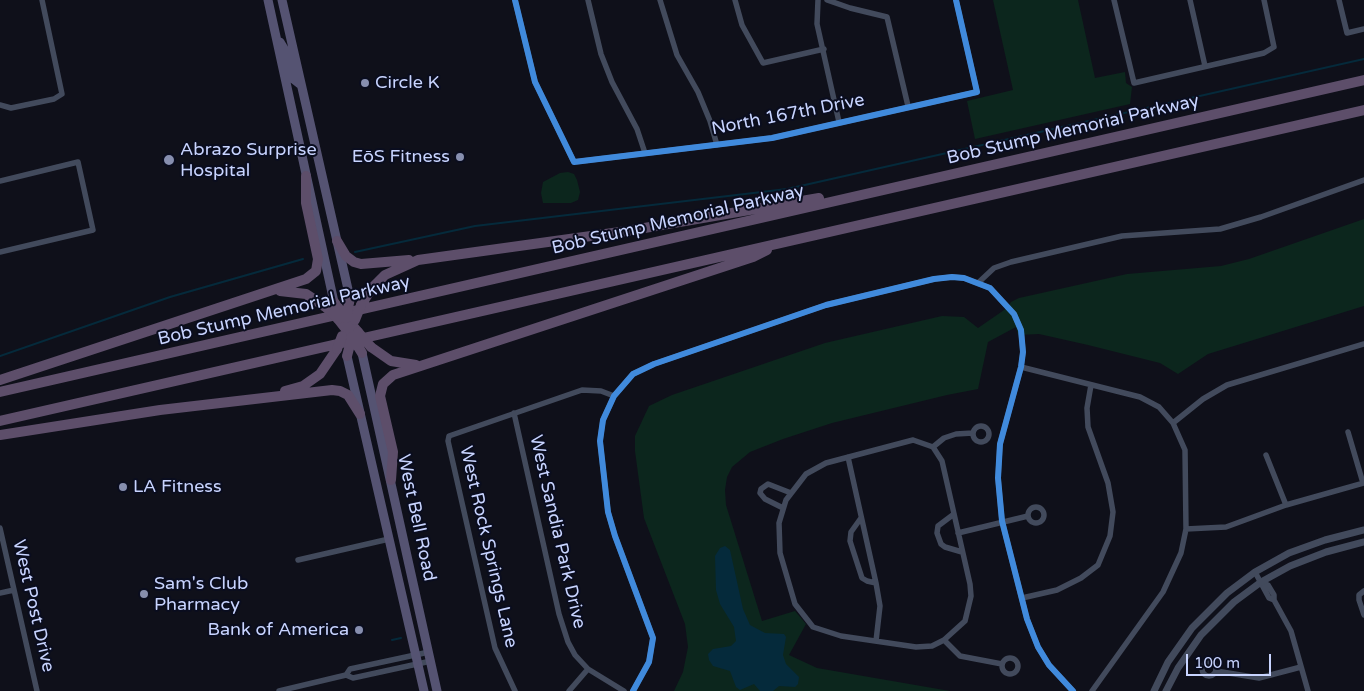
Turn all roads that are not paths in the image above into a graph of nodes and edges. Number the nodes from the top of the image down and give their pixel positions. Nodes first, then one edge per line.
1 (42, 0) edge
2 (268, 0) edge
3 (282, 0) edge
4 (515, 0) edge
5 (588, 0) edge
6 (660, 0) edge
7 (734, 0) edge
8 (818, 0) edge
9 (827, 0) edge
10 (956, 0) edge
11 (1114, 0) edge
12 (1190, 0) edge
13 (1264, 0) edge
14 (1339, 0) edge
15 (1364, 29) edge
16 (276, 36) junction
17 (824, 49) junction
18 (1205, 66) junction
19 (1364, 80) edge
20 (301, 85) junction
21 (287, 87) junction
22 (0, 105) edge
23 (908, 106) junction
24 (1364, 110) edge
25 (839, 122) junction
26 (717, 145) junction
27 (316, 152) junction
28 (645, 153) junction
29 (306, 176) junction
30 (940, 177) junction
31 (1364, 180) edge
32 (0, 181) edge
33 (337, 241) junction
34 (784, 242) junction
35 (0, 252) edge
36 (418, 260) junction
37 (980, 282) junction
38 (269, 292) junction
39 (350, 298) joint
40 (334, 302) joint
41 (349, 327) junction
42 (1364, 344) edge
43 (362, 353) joint
44 (347, 356) joint
45 (422, 364) junction
46 (1021, 367) junction
47 (0, 380) edge
48 (1091, 385) junction
49 (0, 392) edge
50 (614, 396) junction
51 (262, 397) junction
52 (514, 413) junction
53 (360, 414) junction
54 (0, 421) edge
55 (1173, 423) junction
56 (1348, 432) dead end
57 (973, 433) dead end
58 (0, 435) edge
59 (933, 447) junction
60 (1266, 455) dead end
61 (848, 456) junction
62 (391, 480) junction
63 (1363, 483) edge
64 (791, 492) junction
65 (1286, 505) junction
66 (782, 511) junction
67 (954, 514) junction
68 (1028, 516) dead end
69 (861, 518) junction
70 (1002, 522) junction
71 (0, 528) edge
72 (1186, 529) junction
73 (1364, 530) edge
74 (958, 533) junction
75 (389, 539) junction
76 (1364, 542) edge
77 (962, 552) junction
78 (298, 560) dead end
79 (1255, 572) junction
80 (1261, 582) junction
81 (876, 583) junction
82 (14, 590) junction
83 (0, 593) edge
84 (1362, 593) edge
85 (1022, 598) junction
86 (1364, 615) edge
87 (944, 640) junction
88 (876, 641) junction
89 (429, 652) junction
90 (417, 659) junction
91 (431, 662) junction
92 (1002, 664) dead end
93 (1301, 667) junction
94 (588, 669) junction
95 (1216, 671) dead end
96 (346, 675) junction
97 (36, 691) edge
98 (279, 691) edge
99 (424, 691) edge
100 (437, 691) edge
101 (516, 691) edge
102 (569, 691) edge
103 (624, 691) edge
104 (633, 691) edge
105 (1073, 691) edge
106 (1092, 691) edge
107 (1154, 691) edge
108 (1166, 691) edge
109 (1308, 691) edge

1 - 22 street
2 - 16 main road
3 - 20 main road
4 - 28 street, North 167th Drive
5 - 28 street
6 - 26 street
7 - 17 street
8 - 17 street
9 - 23 street
10 - 23 street, North 167th Drive
11 - 18 street
12 - 18 street
13 - 18 street
14 - 15 street
16 - 20 main road
16 - 21 main road
17 - 25 street
19 - 30 highway, Bob Stump Memorial Parkway
20 - 27 main road
21 - 27 main road
21 - 29 main road
23 - 25 street, North 167th Drive
24 - 34 highway
25 - 26 street, North 167th Drive
26 - 28 street, North 167th Drive
27 - 33 main road
29 - 38 highway
29 - 40 main road
30 - 36 highway
30 - 49 highway, Bob Stump Memorial Parkway
31 - 37 street
32 - 35 street
33 - 36 highway
33 - 39 main road
34 - 45 highway
34 - 54 highway
36 - 41 highway, bridge
37 - 46 street
37 - 50 street
38 - 41 highway, bridge
38 - 47 highway
39 - 41 highway, bridge
40 - 41 highway, bridge
41 - 43 highway, bridge
41 - 44 highway, bridge
41 - 45 highway, bridge
41 - 51 highway, bridge
42 - 55 street
43 - 62 main road, West Bell Road
44 - 53 main road, West Bell Road
45 - 62 highway
46 - 48 street
46 - 70 street
48 - 55 street
48 - 85 street
50 - 52 street
50 - 104 street
51 - 53 highway
51 - 58 highway
52 - 94 street, West Sandia Park Drive
52 - 101 street, West Rock Springs Lane
53 - 75 main road, West Bell Road
55 - 72 street
56 - 63 street
57 - 59 street
59 - 61 street
59 - 67 street
60 - 65 street
61 - 64 street
61 - 69 street
62 - 89 main road, West Bell Road
63 - 65 street
64 - 66 street
64 - 66 street
65 - 72 street
66 - 88 street
67 - 74 street
67 - 77 street
68 - 70 street
69 - 81 street
69 - 81 street
70 - 74 street
70 - 85 street
71 - 82 street, West Post Drive
72 - 106 street
73 - 79 street
74 - 77 street
75 - 78 street
75 - 90 main road, West Bell Road
76 - 80 street
77 - 87 street
79 - 80 street
79 - 107 street
80 - 93 street
80 - 108 street
81 - 88 street
82 - 83 street
82 - 97 street, West Post Drive
84 - 86 street
85 - 105 street
87 - 88 street
87 - 92 street
89 - 90 street
89 - 91 main road, West Bell Road
90 - 91 street
90 - 96 street
90 - 96 street
90 - 99 main road, West Bell Road
91 - 100 main road, West Bell Road
93 - 95 street
93 - 109 street
94 - 102 street
94 - 103 street, West Sandia Park Drive
96 - 98 street

